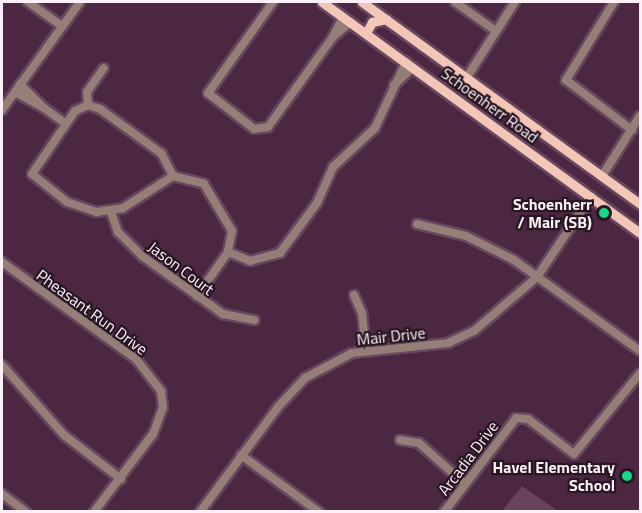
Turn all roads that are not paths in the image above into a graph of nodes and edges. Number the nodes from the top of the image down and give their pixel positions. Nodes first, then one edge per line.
1 (28, 2) edge
2 (80, 2) edge
3 (273, 2) edge
4 (322, 2) edge
5 (362, 2) edge
6 (454, 2) edge
7 (515, 2) edge
8 (614, 2) edge
9 (346, 19) junction
10 (387, 19) junction
11 (62, 26) junction
12 (496, 32) junction
13 (366, 33) junction
14 (409, 65) junction
15 (104, 68) dead end
16 (467, 77) junction
17 (20, 84) junction
18 (15, 92) junction
19 (88, 105) junction
20 (44, 108) junction
21 (2, 110) edge
22 (640, 116) edge
23 (65, 123) junction
24 (632, 130) junction
25 (173, 176) junction
26 (602, 176) junction
27 (591, 197) junction
28 (640, 204) edge
29 (111, 212) junction
30 (417, 224) dead end
31 (640, 233) edge
32 (228, 252) junction
33 (2, 262) edge
34 (537, 277) junction
35 (354, 295) dead end
36 (197, 296) junction
37 (254, 320) dead end
38 (366, 350) junction
39 (640, 351) edge
40 (2, 365) edge
41 (640, 373) edge
42 (400, 440) dead end
43 (241, 455) junction
44 (121, 479) junction
45 (465, 484) junction
46 (2, 494) edge
47 (26, 512) edge
48 (94, 512) edge
49 (200, 512) edge
50 (319, 512) edge
51 (444, 512) edge

1 - 11 street
2 - 11 street
3 - 9 street
4 - 9 main road, Schoenherr Road
5 - 10 main road, Schoenherr Road
6 - 12 street
7 - 12 street
8 - 24 street
9 - 13 main road, Schoenherr Road
10 - 13 main road
10 - 16 main road, Schoenherr Road
11 - 17 street
12 - 16 street
13 - 14 main road, Schoenherr Road
14 - 27 main road, Schoenherr Road
14 - 32 street
15 - 19 street
16 - 26 main road, Schoenherr Road
17 - 18 street
17 - 20 street
18 - 20 street
18 - 21 street
19 - 23 street
19 - 25 street
20 - 23 street
22 - 24 street
23 - 29 street
24 - 26 street
25 - 29 street
25 - 32 street
26 - 28 main road, Schoenherr Road
27 - 31 main road, Schoenherr Road
27 - 34 street, Mair Drive
29 - 36 street, Jason Court
30 - 34 street
32 - 36 street
33 - 44 street, Pheasant Run Drive
34 - 38 street, Mair Drive
34 - 39 street
35 - 38 street
36 - 37 street, Jason Court
38 - 43 street, Mair Drive
40 - 44 street
41 - 45 street, Arcadia Drive
42 - 45 street
43 - 49 street, Mair Drive
43 - 50 street
44 - 48 street, Pheasant Run Drive
45 - 51 street, Arcadia Drive
46 - 47 street

